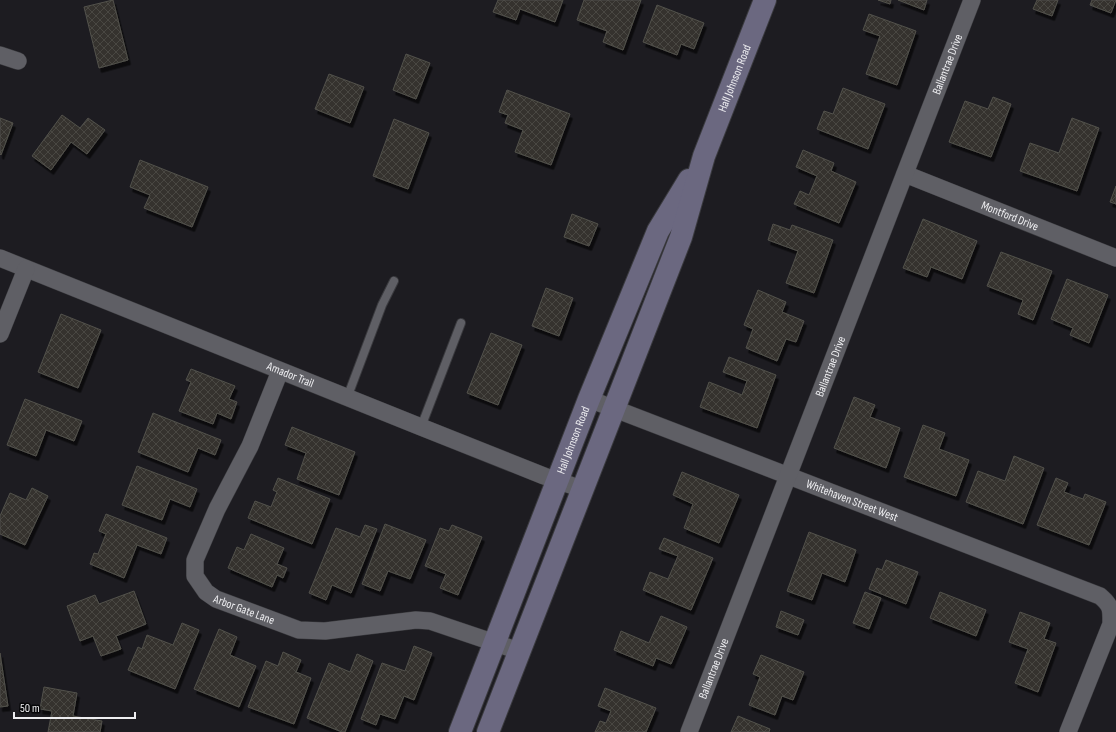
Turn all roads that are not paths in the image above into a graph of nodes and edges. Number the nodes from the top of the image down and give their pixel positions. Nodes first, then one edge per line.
1 (764, 0) edge
2 (972, 0) edge
3 (0, 55) edge
4 (18, 62) dead end
5 (704, 156) junction
6 (905, 174) junction
7 (0, 258) edge
8 (1116, 258) edge
9 (26, 269) junction
10 (394, 281) dead end
11 (461, 323) dead end
12 (0, 334) edge
13 (280, 371) junction
14 (347, 398) junction
15 (589, 399) junction
16 (614, 408) junction
17 (420, 427) junction
18 (789, 476) junction
19 (557, 481) junction
20 (582, 490) junction
21 (495, 642) junction
22 (519, 651) junction
23 (460, 732) edge
24 (488, 732) edge
25 (689, 732) edge
26 (1068, 732) edge

1 - 5 main road, Hall Johnson Road
2 - 6 street, Ballantrae Drive
3 - 4 street
5 - 15 main road, Hall Johnson Road
5 - 16 main road, Hall Johnson Road
6 - 8 street, Montford Drive
6 - 18 street, Ballantrae Drive
7 - 9 street, Amador Trail
9 - 12 street
9 - 13 street, Amador Trail
10 - 14 lane
11 - 17 lane
13 - 14 street, Amador Trail
13 - 21 street, Arbor Gate Lane
14 - 17 street, Amador Trail
15 - 16 street, Whitehaven Street West
15 - 19 main road, Hall Johnson Road
16 - 18 street, Whitehaven Street West
16 - 20 main road, Hall Johnson Road
17 - 19 street, Amador Trail
18 - 25 street, Ballantrae Drive
18 - 26 street, Whitehaven Street West
19 - 20 street, Amador Trail
19 - 21 main road, Hall Johnson Road
20 - 22 main road, Hall Johnson Road
21 - 22 street, Arbor Gate Lane
21 - 23 main road, Hall Johnson Road
22 - 24 main road, Hall Johnson Road

